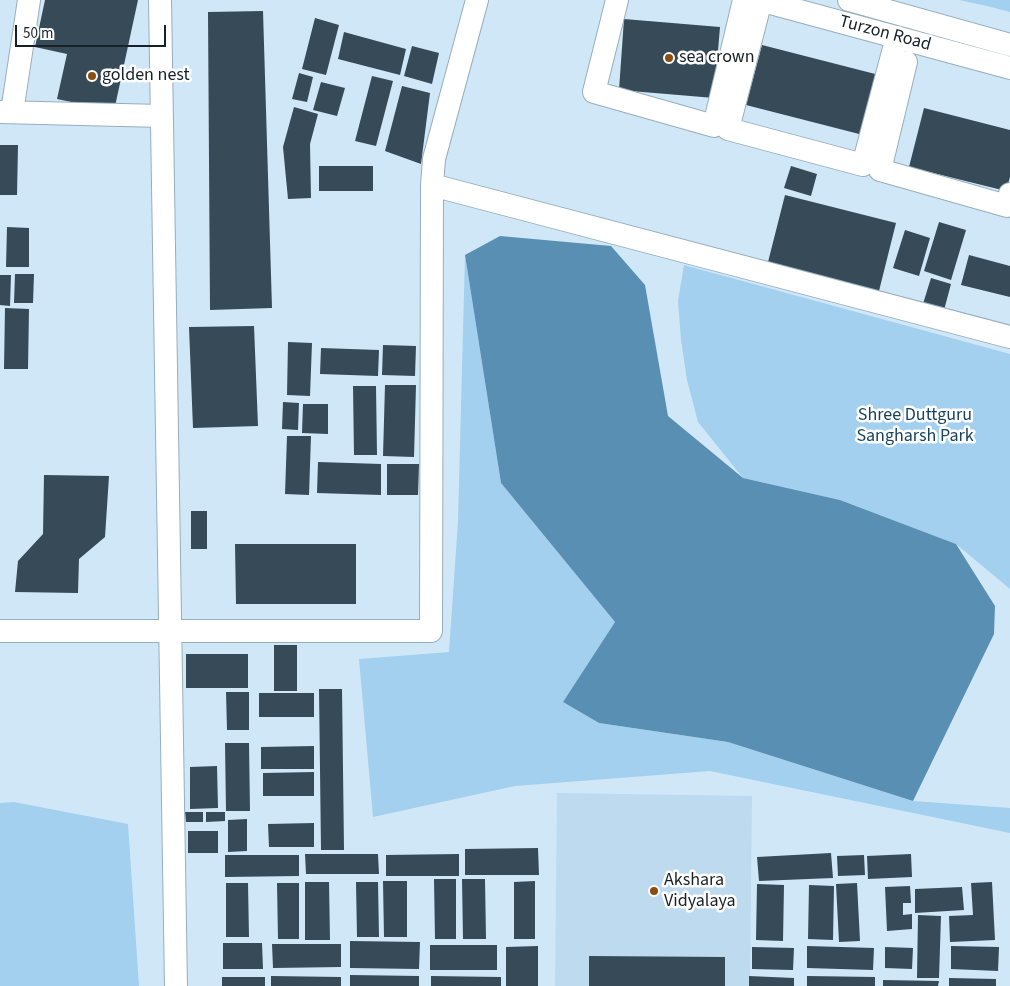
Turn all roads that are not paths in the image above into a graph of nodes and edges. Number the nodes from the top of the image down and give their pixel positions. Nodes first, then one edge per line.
1 (29, 0) edge
2 (160, 0) edge
3 (477, 0) edge
4 (617, 0) edge
5 (744, 0) edge
6 (760, 0) edge
7 (849, 0) edge
8 (904, 39) junction
9 (1010, 45) edge
10 (1010, 68) edge
11 (6, 112) edge
12 (162, 116) junction
13 (432, 185) junction
14 (1010, 194) edge
15 (1010, 337) edge
16 (0, 631) edge
17 (170, 631) junction
18 (176, 986) edge

1 - 11 street
2 - 12 street
3 - 13 street
4 - 5 street
6 - 8 street, Turzon Road
6 - 8 street
7 - 9 street, Turzon Road
8 - 10 street, Turzon Road
8 - 14 street
11 - 12 street
12 - 17 street
13 - 15 street
13 - 17 street
16 - 17 street
17 - 18 street

